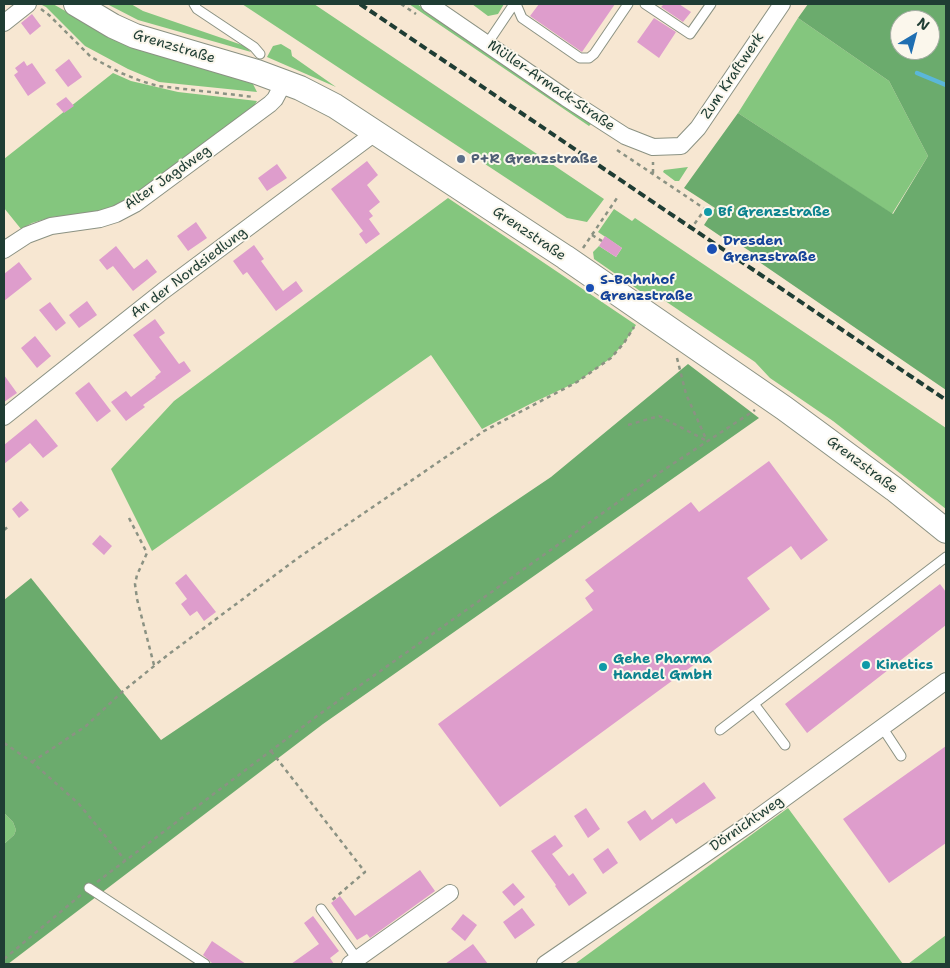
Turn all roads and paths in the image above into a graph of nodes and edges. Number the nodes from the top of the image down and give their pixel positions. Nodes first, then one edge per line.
1 (28, 4) edge
2 (34, 4) edge
3 (76, 4) edge
4 (194, 4) edge
5 (429, 4) edge
6 (515, 4) edge
7 (628, 4) edge
8 (645, 4) edge
9 (711, 4) edge
10 (782, 4) edge
11 (4, 23) edge
12 (487, 44) junction
13 (260, 54) dead end
14 (280, 90) junction
15 (376, 132) junction
16 (681, 146) joint
17 (653, 173) dead end
18 (617, 198) dead end
19 (692, 215) dead end
20 (698, 219) junction
21 (693, 226) dead end
22 (592, 234) junction
23 (602, 241) dead end
24 (4, 250) edge
25 (580, 268) junction
26 (644, 312) junction
27 (674, 332) junction
28 (772, 400) junction
29 (4, 417) edge
30 (628, 425) dead end
31 (707, 441) junction
32 (129, 518) dead end
33 (10, 524) dead end
34 (4, 530) edge
35 (946, 531) edge
36 (946, 557) edge
37 (154, 666) junction
38 (946, 681) edge
39 (754, 704) junction
40 (882, 727) junction
41 (720, 730) dead end
42 (4, 743) edge
43 (785, 745) dead end
44 (271, 751) junction
45 (901, 756) dead end
46 (32, 762) junction
47 (124, 860) junction
48 (89, 888) junction
49 (450, 893) dead end
50 (321, 909) joint
51 (4, 959) edge
52 (354, 962) edge
53 (205, 964) edge
54 (545, 964) edge

1 - 11 street
2 - 14 path
3 - 14 main road, Grenzstraße
4 - 13 lane
5 - 12 street, Müller-Armack-Straße
6 - 7 lane
6 - 12 lane
8 - 9 lane
10 - 16 street, Zum Kraftwerk
12 - 16 street, Müller-Armack-Straße
14 - 15 main road, Grenzstraße
14 - 24 street, Alter Jagdweg
15 - 25 main road, Grenzstraße
15 - 29 street, An der Nordsiedlung
17 - 20 path
18 - 22 path
19 - 20 path
20 - 21 path
22 - 23 path
22 - 25 path
25 - 26 main road, Grenzstraße
26 - 27 main road, Grenzstraße
26 - 37 path
27 - 28 main road, Grenzstraße
27 - 31 path
28 - 31 path
28 - 35 main road, Grenzstraße
30 - 31 path
31 - 44 path
32 - 37 path
33 - 34 path
36 - 39 lane
37 - 46 path
38 - 40 street, Dörnichtweg
39 - 41 lane
39 - 43 lane
40 - 45 lane
40 - 54 street, Dörnichtweg
42 - 46 path
44 - 47 path
44 - 50 path
46 - 47 path
47 - 48 path
48 - 51 path
48 - 53 lane
49 - 52 street
50 - 52 lane

